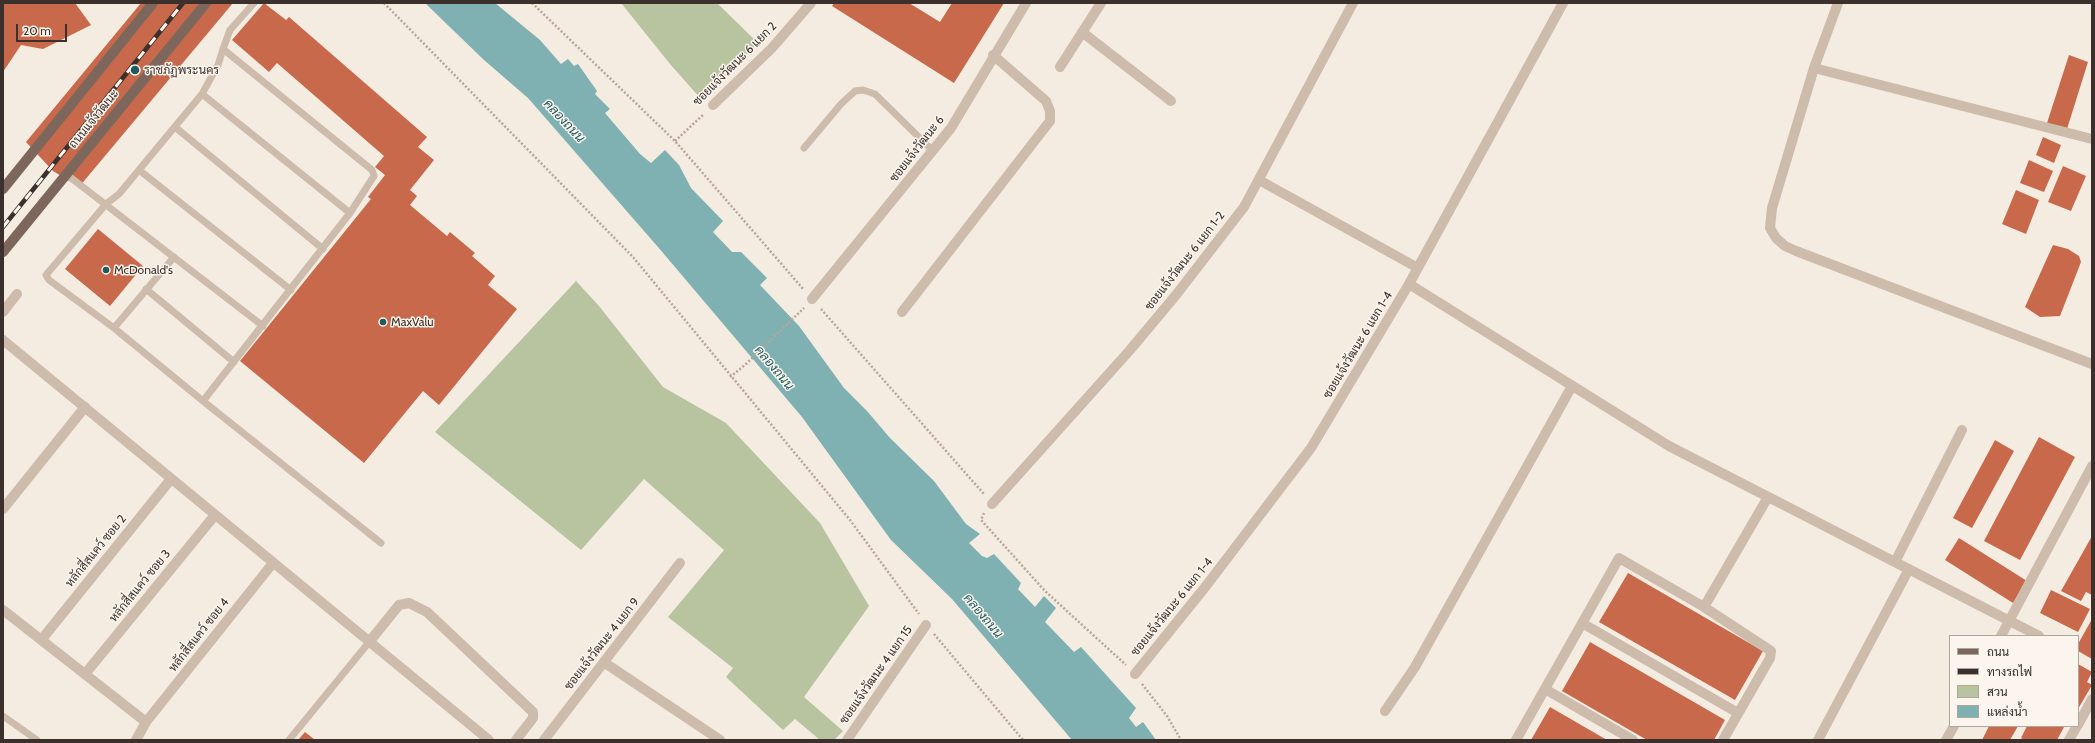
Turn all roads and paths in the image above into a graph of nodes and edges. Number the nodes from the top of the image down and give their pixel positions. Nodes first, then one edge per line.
1 (152, 3) edge
2 (206, 3) edge
3 (254, 3) edge
4 (384, 3) edge
5 (532, 3) edge
6 (811, 3) edge
7 (1026, 3) edge
8 (1101, 3) edge
9 (1353, 3) edge
10 (1563, 3) edge
11 (1838, 3) edge
12 (1082, 32) junction
13 (223, 49) junction
14 (993, 55) junction
15 (1060, 67) dead end
16 (1814, 68) junction
17 (202, 94) junction
18 (1171, 101) dead end
19 (713, 105) joint
20 (175, 127) junction
21 (2092, 139) edge
22 (675, 141) junction
23 (804, 148) dead end
24 (933, 151) junction
25 (140, 170) junction
26 (66, 174) junction
27 (1259, 180) junction
28 (3, 189) edge
29 (106, 204) junction
30 (350, 213) junction
31 (322, 249) junction
32 (3, 252) edge
33 (174, 257) junction
34 (1418, 268) junction
35 (1409, 284) junction
36 (146, 290) junction
37 (291, 290) junction
38 (17, 294) dead end
39 (812, 299) junction
40 (3, 312) edge
41 (902, 312) dead end
42 (796, 318) dead end
43 (263, 326) junction
44 (114, 328) junction
45 (3, 340) edge
46 (234, 362) junction
47 (2092, 364) edge
48 (730, 376) junction
49 (1572, 386) junction
50 (203, 401) junction
51 (85, 407) junction
52 (1962, 430) dead end
53 (2092, 466) edge
54 (171, 479) junction
55 (1768, 497) junction
56 (992, 504) junction
57 (3, 509) edge
58 (215, 515) junction
59 (381, 543) dead end
60 (1895, 562) junction
61 (273, 563) junction
62 (680, 563) dead end
63 (1909, 569) junction
64 (1704, 607) junction
65 (3, 610) edge
66 (2009, 621) junction
67 (1582, 623) junction
68 (926, 625) junction
69 (2002, 635) edge
70 (2037, 635) edge
71 (42, 639) junction
72 (370, 641) junction
73 (605, 663) junction
74 (85, 674) junction
75 (1135, 674) junction
76 (1545, 689) junction
77 (2092, 699) edge
78 (1385, 711) dead end
79 (1738, 713) junction
80 (3, 716) edge
81 (146, 722) junction
82 (2079, 723) edge
83 (1953, 727) edge
84 (2077, 727) edge
85 (37, 740) edge
86 (136, 740) edge
87 (289, 740) edge
88 (489, 740) edge
89 (516, 740) edge
90 (544, 740) edge
91 (720, 740) edge
92 (847, 740) edge
93 (1023, 740) edge
94 (1180, 740) edge
95 (1516, 740) edge
96 (1633, 740) edge
97 (1723, 740) edge
98 (1818, 740) edge
99 (1946, 740) edge
100 (2069, 740) edge

1 - 28 main road
2 - 26 main road, ถนนแจ้งวัฒนะ
3 - 13 lane
4 - 48 path
5 - 22 path
6 - 19 street, ซอยแจ้งวัฒนะ 6 แยก 2
7 - 14 street, ซอยแจ้งวัฒนะ 6
8 - 12 street
9 - 27 street, ซอยแจ้งวัฒนะ 6 แยก 1-2
10 - 34 street, ซอยแจ้งวัฒนะ 6 แยก 1-4
11 - 16 street
12 - 15 street
12 - 18 street
13 - 17 lane
13 - 30 lane
14 - 24 street, ซอยแจ้งวัฒนะ 6
14 - 41 street
16 - 21 street
16 - 47 street
17 - 20 lane
17 - 30 lane
19 - 22 path, ซอยแจ้งวัฒนะ 6 แยก 2
20 - 25 lane
20 - 31 lane
22 - 39 path
23 - 24 lane
24 - 39 street, ซอยแจ้งวัฒนะ 6
25 - 29 lane
25 - 37 lane
26 - 29 lane
26 - 32 main road, ถนนแจ้งวัฒนะ
27 - 34 street
27 - 56 street, ซอยแจ้งวัฒนะ 6 แยก 1-2
29 - 33 lane
29 - 44 lane
30 - 31 lane
31 - 37 lane
33 - 36 lane
33 - 43 lane
34 - 35 street, ซอยแจ้งวัฒนะ 6 แยก 1-4
35 - 49 street
35 - 75 street, ซอยแจ้งวัฒนะ 6 แยก 1-4
36 - 44 lane
36 - 46 lane
37 - 43 lane
38 - 40 street
39 - 56 path
42 - 48 path
43 - 46 lane
44 - 50 lane
45 - 51 street
46 - 50 lane
48 - 68 path
49 - 55 street
49 - 78 street
50 - 59 lane
51 - 54 street
51 - 57 street
52 - 60 street
53 - 66 street
54 - 58 street
54 - 71 street, หลักสี่สแคว์ ซอย 2
55 - 60 street
55 - 64 street
56 - 75 path
58 - 61 street
58 - 74 street, หลักสี่สแคว์ ซอย 3
60 - 63 street
61 - 72 street
61 - 81 street, หลักสี่สแคว์ ซอย 4
62 - 73 street, ซอยแจ้งวัฒนะ 4 แยก 9
63 - 66 street
63 - 98 street
64 - 67 street
64 - 79 street
65 - 71 street
66 - 69 street
66 - 70 street
67 - 76 street
67 - 79 street
68 - 92 street, ซอยแจ้งวัฒนะ 4 แยก 15
68 - 93 path
71 - 74 street
72 - 87 lane
72 - 88 street
72 - 89 street
73 - 90 street, ซอยแจ้งวัฒนะ 4 แยก 9
73 - 91 street
74 - 81 street
75 - 94 path
76 - 95 street
76 - 96 street
77 - 82 street
79 - 97 street
80 - 85 lane
81 - 86 street, หลักสี่สแคว์ ซอย 4
83 - 99 street
84 - 100 street

